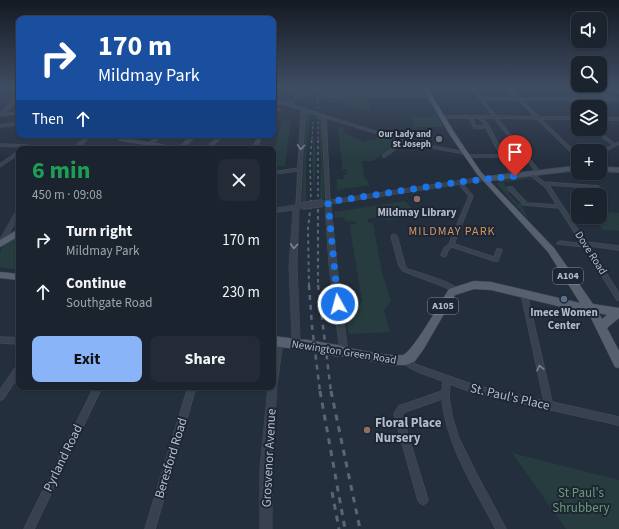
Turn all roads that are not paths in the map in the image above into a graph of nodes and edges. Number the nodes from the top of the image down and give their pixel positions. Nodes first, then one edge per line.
1 (15, 113) edge
2 (305, 113) edge
3 (314, 113) edge
4 (439, 113) edge
5 (491, 113) edge
6 (533, 113) edge
7 (0, 115) edge
8 (326, 117) junction
9 (442, 117) junction
10 (470, 117) junction
11 (480, 117) junction
12 (494, 117) junction
13 (538, 118) junction
14 (571, 118) edge
15 (607, 119) edge
16 (619, 119) edge
17 (14, 121) edge
18 (0, 126) edge
19 (483, 127) dead end
20 (604, 136) edge
21 (87, 138) edge
22 (122, 138) edge
23 (158, 138) edge
24 (192, 138) edge
25 (219, 138) edge
26 (404, 140) junction
27 (31, 143) dead end
28 (150, 144) junction
29 (617, 144) edge
30 (0, 145) edge
31 (27, 146) edge
32 (78, 146) edge
33 (162, 146) edge
34 (183, 146) edge
35 (210, 146) edge
36 (16, 147) edge
37 (607, 149) edge
38 (571, 150) edge
39 (16, 154) edge
40 (466, 154) junction
41 (384, 156) dead end
42 (502, 156) junction
43 (0, 166) edge
44 (300, 169) junction
45 (571, 169) edge
46 (607, 169) edge
47 (619, 170) edge
48 (511, 172) dead end
49 (539, 172) junction
50 (276, 173) edge
51 (531, 174) junction
52 (485, 179) junction
53 (459, 182) junction
54 (543, 183) junction
55 (510, 188) dead end
56 (597, 188) edge
57 (325, 202) junction
58 (299, 207) junction
59 (561, 207) junction
60 (276, 211) edge
61 (16, 217) edge
62 (12, 224) junction
63 (16, 230) edge
64 (16, 233) edge
65 (394, 236) dead end
66 (0, 243) edge
67 (560, 243) dead end
68 (451, 245) junction
69 (586, 245) junction
70 (619, 248) edge
71 (499, 250) dead end
72 (444, 255) dead end
73 (0, 275) edge
74 (16, 277) edge
75 (456, 290) junction
76 (524, 294) junction
77 (619, 298) edge
78 (590, 308) junction
79 (619, 312) edge
80 (601, 326) junction
81 (0, 340) edge
82 (16, 340) edge
83 (276, 341) edge
84 (300, 344) junction
85 (341, 352) junction
86 (405, 360) junction
87 (619, 364) edge
88 (16, 373) edge
89 (447, 380) junction
90 (97, 390) edge
91 (191, 390) edge
92 (273, 390) edge
93 (445, 394) junction
94 (0, 396) edge
95 (549, 406) junction
96 (619, 421) edge
97 (423, 500) dead end
98 (28, 529) edge
99 (150, 529) edge
100 (266, 529) edge
101 (501, 529) edge

1 - 7 street
2 -> 44 street
3 - 8 street, bridge
4 - 9 main road, A104
5 - 12 street
6 - 13 street
8 - 26 street
8 - 57 street
9 - 10 street
9 - 40 main road, A104
10 - 11 street
10 - 19 street
11 - 12 street
11 - 42 street
12 - 13 street
12 - 49 street
13 - 14 street
13 - 38 street
15 - 16 street
17 - 18 street
20 - 29 street
21 - 32 street
22 - 28 street
23 - 28 street
24 - 34 street
25 - 35 street
26 - 40 street
26 - 41 street
27 - 31 street
28 - 33 street
29 - 37 street
30 - 36 street
39 - 43 street
40 - 42 street
40 - 52 main road, A104
42 - 48 street
44 - 50 street
44 - 58 street
45 - 49 main road
46 - 47 main road
49 - 51 main road
51 - 52 main road
51 - 54 street, Dove Road
52 - 53 street
52 - 78 main road, A104
53 - 57 street
53 - 68 street
54 - 56 street
54 - 59 street, Dove Road
55 - 59 street
57 - 58 street, bridge
57 - 85 street
58 - 60 street
58 -> 84 street
59 - 69 street, Dove Road
61 - 62 street
62 - 63 street
62 - 66 street
64 - 66 main road
65 - 75 street
67 - 69 street
68 - 71 street
68 - 72 street
69 - 70 street
69 - 77 street, Dove Road
73 - 74 main road
75 - 76 main road, A105
75 - 86 main road, Newington Green Road / A105
76 - 78 main road, A105
95 -> 76 street
78 - 79 main road
78 - 80 main road
79 - 80 main road
80 - 87 main road
81 - 82 street
83 - 84 main road, Newington Green Road
84 - 85 main road, Newington Green Road, bridge
85 - 86 main road, Newington Green Road
86 - 89 street, St. Paul's Place
88 - 94 street
89 - 93 street
89 - 95 street, St. Paul's Place
90 - 98 street, Pyrland Road
91 - 99 street, Beresford Road
92 - 100 street, Grosvenor Avenue
93 - 97 street
93 - 101 street
95 - 96 street, St. Paul's Place

